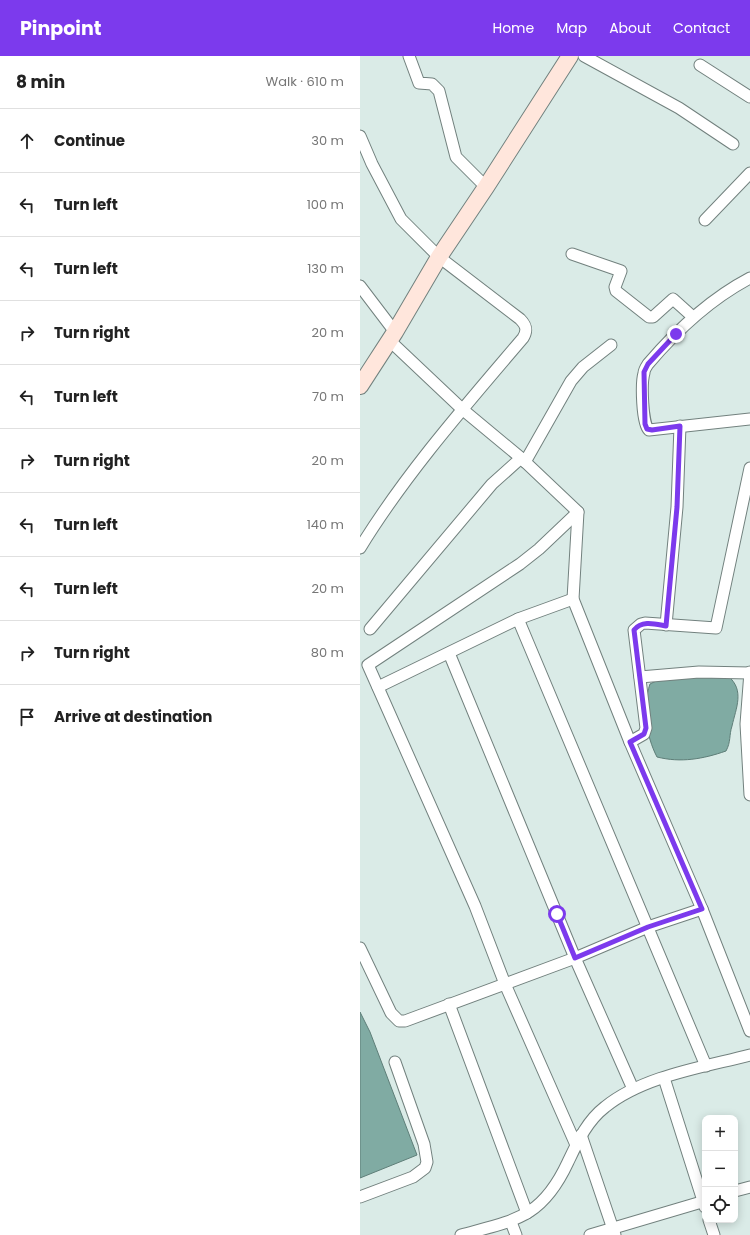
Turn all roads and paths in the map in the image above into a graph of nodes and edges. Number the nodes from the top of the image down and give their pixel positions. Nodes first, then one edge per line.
1 (409, 56) edge
2 (570, 56) edge
3 (584, 56) edge
4 (700, 65) dead end
5 (750, 97) edge
6 (360, 136) edge
7 (733, 144) dead end
8 (750, 173) edge
9 (486, 187) junction
10 (705, 220) dead end
11 (572, 254) dead end
12 (439, 257) junction
13 (750, 278) edge
14 (360, 286) edge
15 (693, 317) junction
16 (392, 336) junction
17 (611, 345) dead end
18 (360, 386) edge
19 (462, 409) junction
20 (750, 419) edge
21 (680, 426) junction
22 (523, 460) junction
23 (750, 468) edge
24 (578, 512) junction
25 (360, 548) edge
26 (573, 598) junction
27 (518, 620) junction
28 (666, 626) junction
29 (370, 629) dead end
30 (449, 653) junction
31 (750, 673) edge
32 (640, 677) junction
33 (378, 687) junction
34 (630, 742) junction
35 (750, 795) edge
36 (702, 909) junction
37 (648, 927) junction
38 (360, 948) edge
39 (575, 958) junction
40 (506, 984) junction
41 (449, 1004) junction
42 (750, 1031) edge
43 (750, 1055) edge
44 (395, 1062) dead end
45 (706, 1066) junction
46 (664, 1078) junction
47 (633, 1089) junction
48 (578, 1140) junction
49 (750, 1186) edge
50 (738, 1190) edge
51 (360, 1197) edge
52 (702, 1197) edge
53 (702, 1204) edge
54 (527, 1213) junction
55 (511, 1222) junction
56 (710, 1223) edge
57 (614, 1232) edge
58 (461, 1235) edge
59 (516, 1235) edge
60 (590, 1235) edge
61 (714, 1235) edge

1 - 9 street
2 - 9 main road
3 - 7 street
4 - 5 street
6 - 12 street
8 - 10 street
9 - 12 main road
11 - 15 street
12 - 16 main road
12 - 19 street
13 - 15 street
14 - 16 street
15 - 21 street
16 - 18 main road
16 - 19 street
17 - 22 street
19 - 22 street
19 - 25 street
20 - 21 street
21 - 28 street
22 - 24 street
22 - 29 street
23 - 28 street
24 - 26 street
24 - 33 street
26 - 27 street
26 - 34 street
27 - 30 street
27 - 37 street
28 - 32 street
30 - 33 street
30 - 39 street
31 - 32 street
31 - 35 street
32 - 34 street
33 - 40 street
34 - 36 street
36 - 37 street
36 - 42 street
37 - 39 street
37 - 45 street
38 - 41 street
39 - 40 street
39 - 47 street
40 - 41 street
40 - 48 street
41 - 54 street
43 - 45 street
44 - 51 street
45 - 46 street
46 - 47 street
46 - 52 street
47 - 48 street
48 - 54 street
48 - 57 street
49 - 50 street
53 - 57 street
54 - 55 street
55 - 58 street
55 - 59 street
56 - 61 street
57 - 60 street

